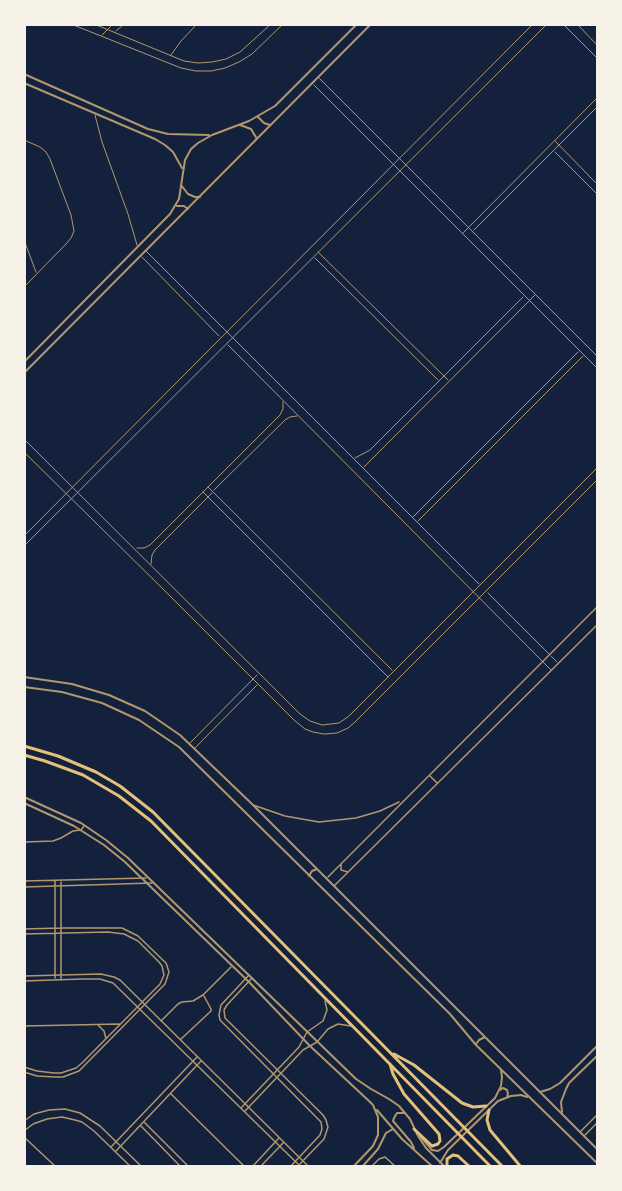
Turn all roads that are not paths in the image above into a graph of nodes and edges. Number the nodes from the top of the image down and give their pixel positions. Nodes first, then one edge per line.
1 (71, 24) edge
2 (94, 24) edge
3 (113, 24) edge
4 (124, 24) edge
5 (197, 24) edge
6 (271, 24) edge
7 (283, 24) edge
8 (357, 24) edge
9 (371, 24) edge
10 (533, 24) edge
11 (547, 24) edge
12 (563, 24) edge
13 (577, 24) edge
14 (368, 28) junction
15 (108, 30) junction
16 (115, 33) junction
17 (372, 33) dead end
18 (101, 36) junction
19 (357, 38) junction
20 (362, 43) dead end
21 (598, 46) edge
22 (171, 55) junction
23 (338, 57) junction
24 (598, 59) edge
25 (343, 62) dead end
26 (24, 74) edge
27 (318, 78) junction
28 (24, 83) edge
29 (312, 84) junction
30 (598, 97) edge
31 (598, 106) edge
32 (94, 113) junction
33 (258, 117) junction
34 (272, 124) junction
35 (239, 125) junction
36 (212, 135) junction
37 (24, 140) edge
38 (257, 140) junction
39 (554, 141) junction
40 (559, 145) junction
41 (549, 146) junction
42 (554, 151) junction
43 (399, 158) junction
44 (393, 165) junction
45 (406, 165) junction
46 (183, 169) junction
47 (400, 171) junction
48 (598, 184) edge
49 (182, 185) junction
50 (598, 195) edge
51 (200, 196) junction
52 (176, 206) junction
53 (188, 209) junction
54 (468, 227) junction
55 (473, 232) junction
56 (462, 234) junction
57 (24, 240) edge
58 (138, 248) junction
59 (146, 251) junction
60 (318, 252) junction
61 (141, 256) junction
62 (313, 257) junction
63 (36, 274) junction
64 (24, 287) edge
65 (536, 294) junction
66 (524, 296) junction
67 (529, 301) junction
68 (226, 332) junction
69 (221, 338) junction
70 (232, 338) junction
71 (227, 344) junction
72 (579, 350) junction
73 (584, 355) junction
74 (598, 357) edge
75 (24, 362) edge
76 (598, 369) edge
77 (24, 373) edge
78 (444, 376) junction
79 (439, 381) junction
80 (449, 381) junction
81 (282, 400) junction
82 (299, 416) junction
83 (24, 439) edge
84 (24, 452) edge
85 (353, 459) junction
86 (350, 460) dead end
87 (348, 461) dead end
88 (345, 463) junction
89 (598, 467) edge
90 (363, 468) junction
91 (598, 479) edge
92 (72, 487) junction
93 (208, 487) junction
94 (78, 492) junction
95 (203, 492) junction
96 (213, 492) junction
97 (66, 493) junction
98 (208, 496) junction
99 (72, 498) junction
100 (412, 518) junction
101 (417, 522) junction
102 (24, 536) edge
103 (24, 546) edge
104 (134, 548) junction
105 (151, 566) junction
106 (480, 585) junction
107 (486, 591) junction
108 (474, 592) junction
109 (479, 598) junction
110 (598, 606) edge
111 (598, 624) edge
112 (549, 654) junction
113 (543, 661) junction
114 (559, 663) junction
115 (552, 670) junction
116 (394, 672) junction
117 (258, 674) junction
118 (24, 677) edge
119 (388, 677) junction
120 (253, 679) junction
121 (258, 684) junction
122 (24, 687) edge
123 (190, 743) junction
124 (24, 746) edge
125 (195, 748) junction
126 (24, 755) edge
127 (429, 775) junction
128 (438, 784) junction
129 (24, 796) edge
130 (403, 801) junction
131 (24, 803) edge
132 (252, 804) junction
133 (80, 822) junction
134 (84, 825) junction
135 (76, 828) junction
136 (81, 830) junction
137 (73, 831) junction
138 (24, 842) edge
139 (341, 863) junction
140 (316, 869) junction
141 (348, 872) junction
142 (309, 876) junction
143 (141, 878) junction
144 (150, 878) junction
145 (326, 879) junction
146 (55, 880) junction
147 (61, 880) junction
148 (24, 881) edge
149 (146, 883) junction
150 (155, 883) junction
151 (55, 886) junction
152 (61, 886) junction
153 (334, 886) junction
154 (24, 887) edge
155 (345, 897) junction
156 (338, 904) junction
157 (55, 928) junction
158 (61, 928) junction
159 (24, 929) edge
160 (55, 933) junction
161 (61, 933) junction
162 (24, 934) edge
163 (392, 945) junction
164 (398, 951) junction
165 (386, 952) junction
166 (392, 958) junction
167 (232, 966) junction
168 (55, 974) junction
169 (61, 974) junction
170 (250, 975) junction
171 (24, 976) edge
172 (253, 978) junction
173 (245, 979) junction
174 (55, 980) junction
175 (61, 980) junction
176 (24, 981) edge
177 (249, 982) junction
178 (203, 995) junction
179 (324, 998) junction
180 (142, 1002) junction
181 (145, 1005) junction
182 (138, 1006) junction
183 (141, 1009) junction
184 (161, 1021) junction
185 (98, 1024) junction
186 (120, 1024) junction
187 (24, 1026) edge
188 (352, 1027) junction
189 (307, 1032) junction
190 (485, 1036) junction
191 (106, 1039) junction
192 (304, 1039) junction
193 (180, 1040) junction
194 (317, 1042) junction
195 (476, 1045) junction
196 (598, 1045) edge
197 (310, 1046) junction
198 (392, 1054) junction
199 (598, 1055) edge
200 (197, 1057) junction
201 (193, 1061) junction
202 (201, 1061) junction
203 (389, 1062) junction
204 (580, 1064) junction
205 (24, 1066) edge
206 (197, 1066) junction
207 (500, 1067) junction
208 (584, 1069) junction
209 (277, 1070) junction
210 (24, 1072) edge
211 (274, 1074) junction
212 (281, 1074) junction
213 (277, 1078) junction
214 (500, 1090) junction
215 (540, 1092) junction
216 (170, 1094) junction
217 (507, 1097) junction
218 (530, 1098) junction
219 (245, 1104) junction
220 (373, 1105) junction
221 (241, 1108) junction
222 (249, 1108) junction
223 (488, 1108) junction
224 (244, 1112) junction
225 (598, 1114) edge
226 (407, 1115) junction
227 (563, 1115) junction
228 (24, 1121) edge
229 (144, 1122) junction
230 (598, 1122) edge
231 (140, 1126) junction
232 (393, 1129) junction
233 (414, 1129) junction
234 (24, 1131) edge
235 (580, 1132) junction
236 (584, 1136) junction
237 (24, 1137) edge
238 (279, 1138) junction
239 (377, 1138) junction
240 (383, 1141) junction
241 (116, 1142) junction
242 (275, 1142) junction
243 (284, 1142) junction
244 (121, 1146) junction
245 (279, 1146) junction
246 (111, 1147) junction
247 (414, 1150) junction
248 (598, 1150) edge
249 (115, 1152) junction
250 (299, 1157) junction
251 (295, 1161) junction
252 (303, 1161) junction
253 (440, 1163) junction
254 (597, 1163) edge
255 (299, 1166) edge
256 (56, 1167) edge
257 (131, 1167) edge
258 (142, 1167) edge
259 (181, 1167) edge
260 (189, 1167) edge
261 (245, 1167) edge
262 (252, 1167) edge
263 (260, 1167) edge
264 (290, 1167) edge
265 (309, 1167) edge
266 (352, 1167) edge
267 (362, 1167) edge
268 (371, 1167) edge
269 (396, 1167) edge
270 (433, 1167) edge
271 (446, 1167) edge
272 (470, 1167) edge
273 (491, 1167) edge
274 (503, 1167) edge
275 (521, 1167) edge

1 - 18 lane
2 - 15 lane
3 - 15 lane
4 - 16 lane
5 - 22 lane
6 - 22 lane
7 - 18 lane
8 - 33 street
9 - 14 street
10 - 43 lane
11 - 45 lane
12 - 24 lane
13 - 21 lane
14 - 17 street
14 - 19 street
15 - 16 lane
15 - 18 lane
16 - 22 lane
19 - 20 street
19 - 23 street
23 - 25 street
23 - 27 street
26 - 36 street
27 - 29 street
27 - 43 lane
28 - 32 street
29 - 34 street
29 - 44 lane
30 - 39 lane
31 - 40 lane
32 - 46 street
32 - 58 lane
33 - 34 street
33 - 35 street
34 - 38 street
35 - 36 street
35 - 38 street
36 - 46 street
37 - 63 lane
38 - 51 street
39 - 40 lane
39 - 41 lane
40 - 42 lane
40 - 48 lane
41 - 42 lane
41 - 54 lane
42 - 50 lane
42 - 55 lane
43 - 44 lane
43 - 45 lane
44 - 47 lane
44 - 68 lane
45 - 47 lane
45 - 54 lane
46 - 49 street
47 - 56 lane
47 - 60 lane
49 - 51 street
49 - 52 street
51 - 53 street
52 - 53 street
52 - 58 street
53 - 59 street
54 - 55 lane
54 - 56 lane
55 - 65 lane
56 - 66 lane
57 - 63 lane
58 - 75 street
59 - 61 street
59 - 68 lane
60 - 62 lane
60 - 78 lane
61 - 69 lane
61 - 77 street
62 - 70 lane
62 - 79 lane
63 - 64 lane
65 - 67 lane
65 - 74 lane
66 - 67 lane
66 - 78 lane
67 - 72 lane
67 - 80 lane
68 - 69 lane
68 - 70 lane
69 - 92 lane
70 - 71 lane
70 - 85 lane
71 - 81 lane
71 - 94 lane
72 - 73 lane
72 - 100 lane
73 - 76 lane
73 - 101 lane
78 - 79 lane
78 - 80 lane
79 - 85 lane
80 - 90 lane
81 - 82 lane
81 - 93 lane
82 - 88 lane
82 - 96 lane
83 - 92 lane
84 - 97 lane
85 - 86 lane
85 - 90 lane
87 - 88 lane
88 - 108 lane
89 - 106 lane
90 - 100 lane
91 - 107 lane
92 - 94 lane
92 - 97 lane
93 - 95 lane
93 - 96 lane
94 - 99 lane
94 - 104 lane
95 - 98 lane
95 - 104 lane
96 - 98 lane
96 - 116 lane
97 - 99 lane
97 - 102 lane
98 - 105 lane
98 - 119 lane
99 - 103 lane
99 - 120 lane
100 - 101 lane
101 - 106 lane
104 - 105 lane
105 - 117 lane
106 - 108 lane
107 - 109 lane
107 - 112 lane
108 - 109 lane
108 - 116 lane
109 - 113 lane
109 - 121 lane
110 - 112 street
111 - 114 street
112 - 113 street
112 - 114 lane
113 - 115 lane
113 - 127 street
114 - 115 street
115 - 128 street
116 - 119 lane
117 - 119 lane
117 - 120 lane
118 - 123 street
120 - 121 lane
120 - 123 lane
121 - 125 lane
122 - 142 street
123 - 125 street
124 - 198 highway
125 - 132 street
126 - 179 highway
127 - 128 street
127 - 130 street
128 - 141 street
129 - 133 street
130 - 132 street
130 - 139 street
131 - 135 street
132 - 140 street
133 - 134 street
133 - 135 street
134 - 136 street
134 - 144 street
135 - 136 street
135 - 137 street
136 - 137 street
136 - 143 street
137 - 138 street
139 - 141 street
139 - 145 street
140 - 142 street
140 - 145 street
141 - 153 street
142 - 156 street
143 - 144 street
143 - 147 street
143 - 149 street
144 - 150 street
145 - 153 street
146 - 147 street
146 - 148 street
146 - 151 street
147 - 152 street
149 - 150 street
149 - 152 street
149 - 167 street
150 - 170 street
151 - 152 street
151 - 154 street
151 - 157 street
152 - 158 street
153 - 155 street
155 - 156 street
155 - 163 street
156 - 165 street
157 - 158 street
157 - 159 street
157 - 160 street
158 - 161 street
158 - 181 street
160 - 161 street
160 - 162 street
160 - 168 street
161 - 169 street
161 - 180 street
163 - 164 street
163 - 165 street
164 - 166 street
164 - 190 street
165 - 166 street
166 - 195 street
167 - 173 street
167 - 178 street
168 - 169 street
168 - 171 street
168 - 174 street
169 - 175 street
169 - 180 street
170 - 172 street
170 - 173 street
172 - 177 street
172 - 189 street
173 - 177 street
173 - 211 street
174 - 175 street
174 - 176 street
175 - 182 street
177 - 192 street
177 - 209 street
178 - 184 street
178 - 193 street
179 - 188 highway
179 - 189 street
180 - 181 street
180 - 182 street
181 - 183 street
181 - 184 street
182 - 183 street
182 - 186 street
183 - 201 street
183 - 210 street
184 - 193 street
185 - 186 street
185 - 187 street
185 - 191 street
186 - 191 street
188 - 194 street
188 - 203 highway
189 - 192 street
189 - 194 street
190 - 195 street
190 - 215 street
191 - 205 street
192 - 197 street
192 - 209 street
193 - 200 street
194 - 197 street
194 - 226 street
195 - 207 street
196 - 204 street
197 - 212 street
197 - 220 street
198 - 223 highway
198 - 274 highway
199 - 208 street
200 - 201 street
200 - 202 street
201 - 206 street
201 - 241 street
202 - 206 street
202 - 219 street
203 - 233 highway
203 - 273 highway
204 - 208 street
204 - 215 street
206 - 216 street
206 - 221 street
207 - 214 street
207 - 218 street
208 - 227 street
209 - 211 street
209 - 212 street
211 - 213 street
211 - 219 street
212 - 213 street
212 - 252 street
213 - 222 street
213 - 250 street
214 - 217 street
214 - 223 street
215 - 227 street
216 - 229 street
216 - 261 street
217 - 218 street
217 - 223 street
218 - 254 street
219 - 221 street
219 - 222 street
220 - 232 street
220 - 239 street
221 - 224 street
222 - 224 street
222 - 238 street
223 - 233 street
223 - 253 street
223 - 275 highway
224 - 242 street
225 - 235 street
226 - 233 street
226 - 247 street
227 - 235 street
228 - 241 street
229 - 231 street
229 - 260 street
230 - 236 street
231 - 244 street
231 - 259 street
232 - 240 street
232 - 247 street
233 - 253 street
234 - 246 street
235 - 236 street
236 - 248 street
237 - 256 street
238 - 242 street
238 - 243 street
239 - 240 street
239 - 266 street
240 - 267 street
241 - 244 street
241 - 246 street
242 - 245 street
242 - 262 street
243 - 245 street
243 - 250 street
244 - 249 street
244 - 258 street
245 - 251 street
245 - 263 street
246 - 249 street
247 - 270 street
249 - 257 street
250 - 251 street
250 - 252 street
251 - 255 street
251 - 264 street
252 - 255 street
252 - 265 street
253 - 271 street
268 - 269 street
271 - 272 highway

